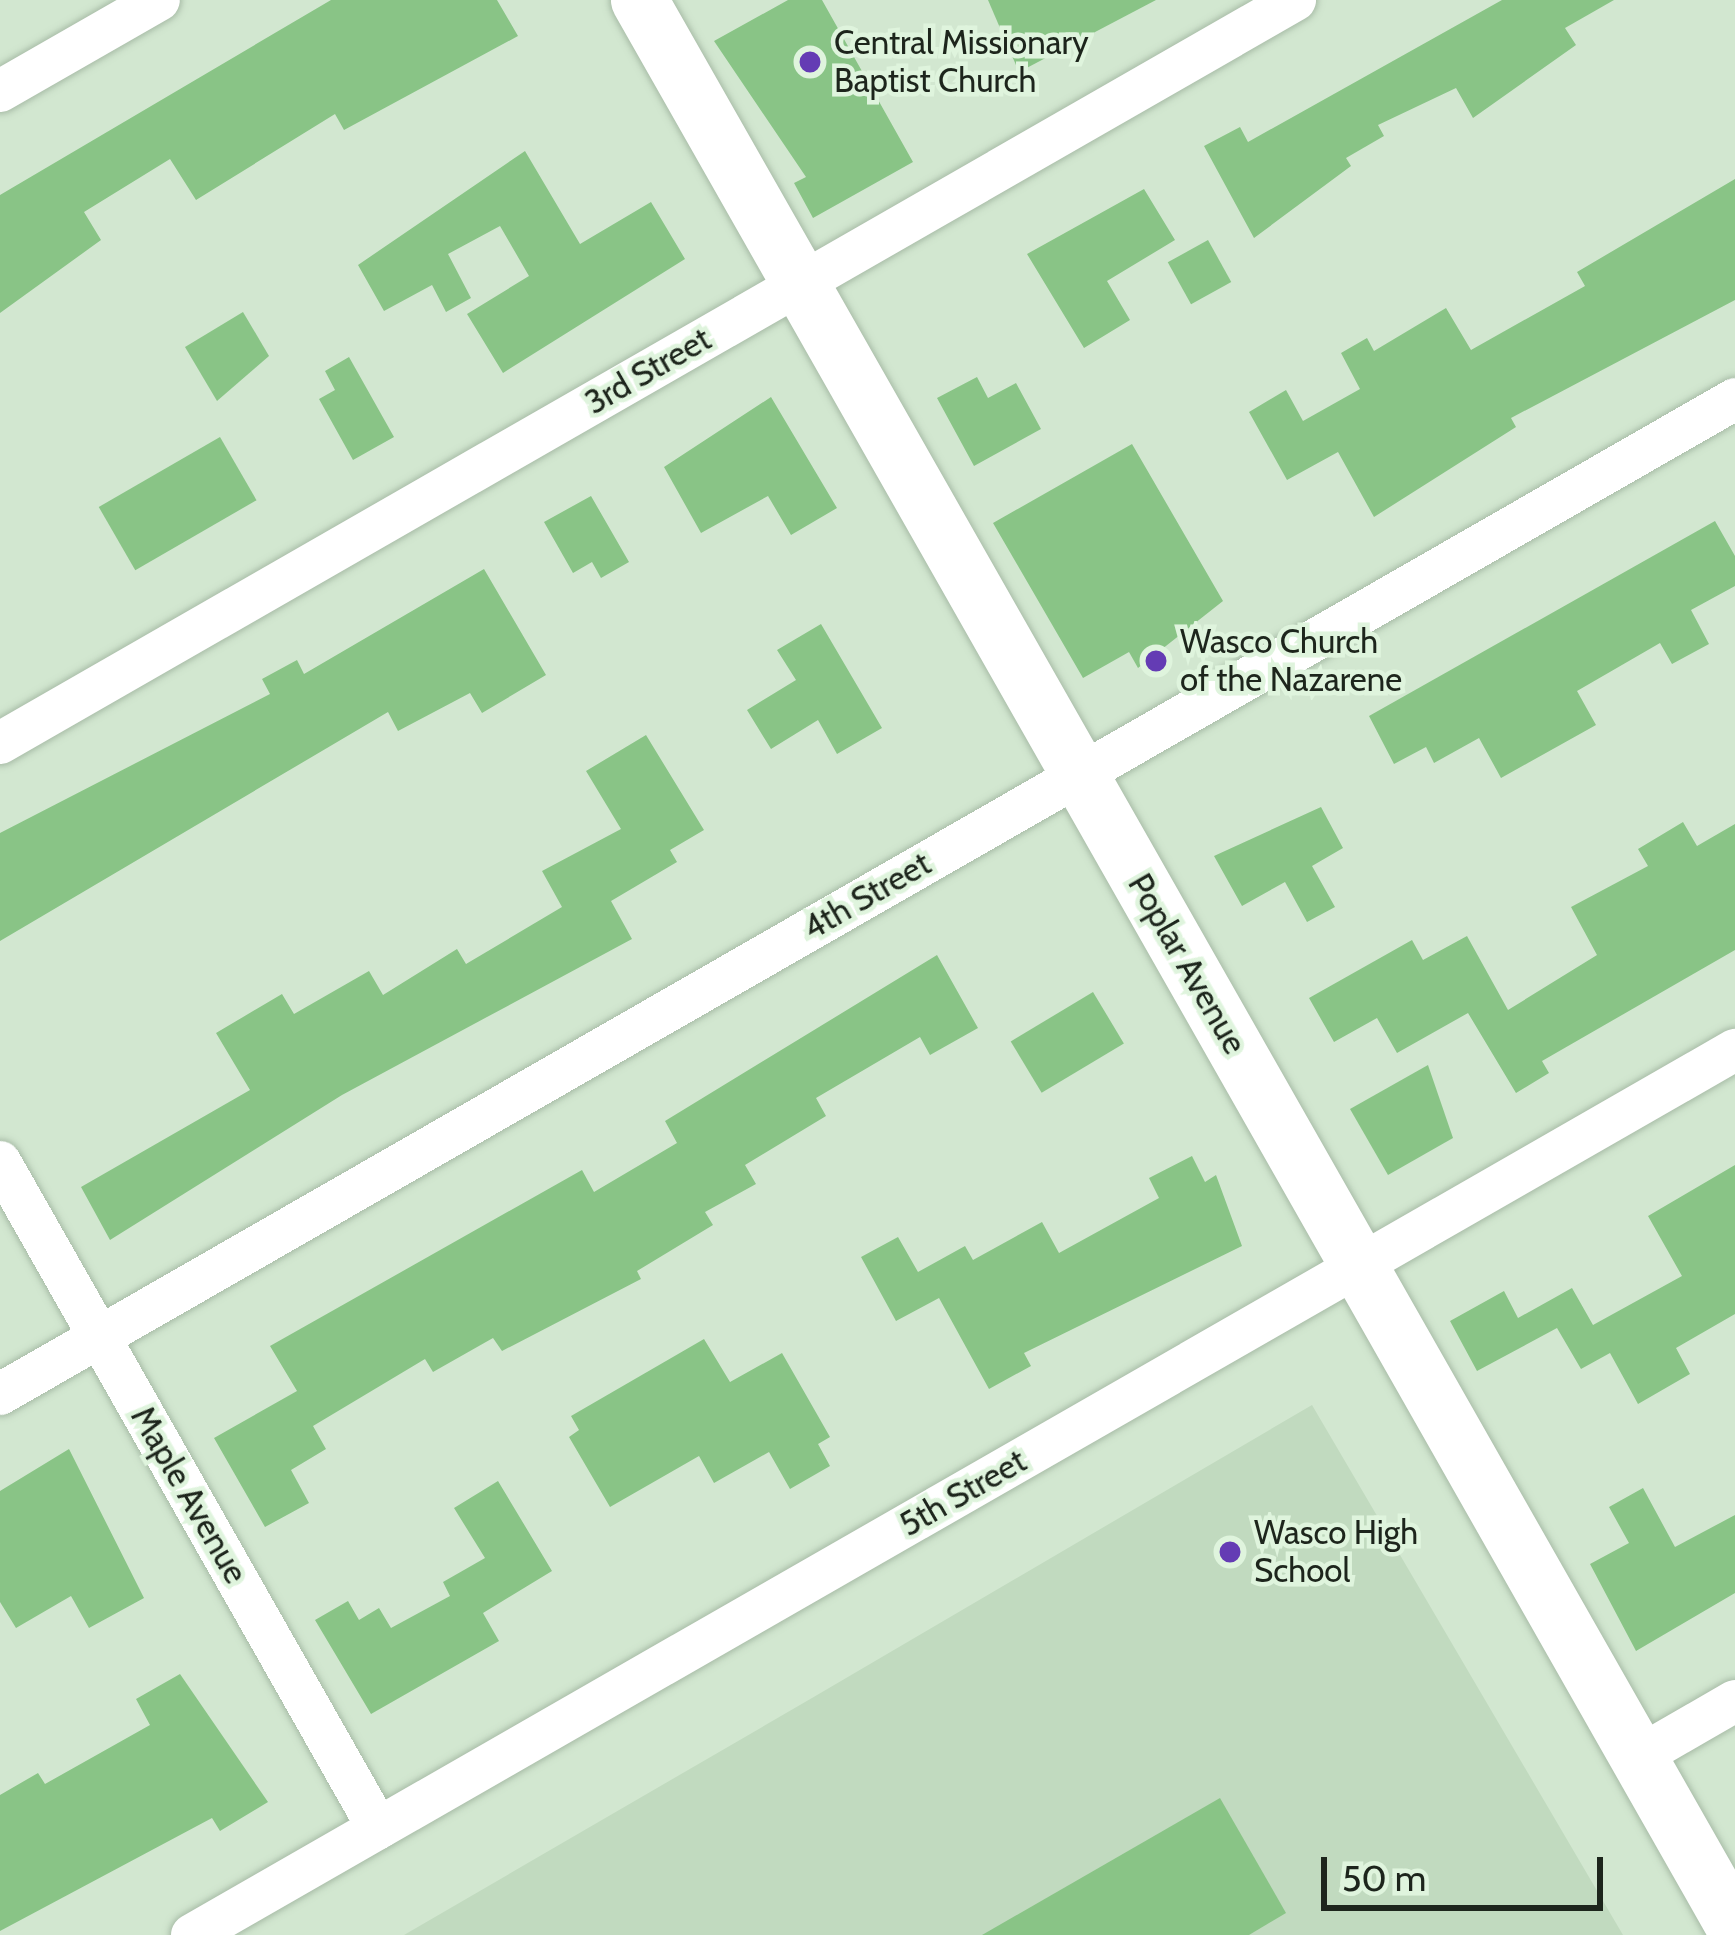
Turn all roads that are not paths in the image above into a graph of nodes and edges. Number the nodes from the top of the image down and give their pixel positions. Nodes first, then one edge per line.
1 (159, 0) edge
2 (639, 0) edge
3 (1295, 0) edge
4 (0, 91) edge
5 (800, 284) junction
6 (1735, 399) edge
7 (0, 742) edge
8 (1079, 775) junction
9 (1735, 1050) edge
10 (0, 1162) edge
11 (1359, 1266) junction
12 (99, 1337) junction
13 (0, 1394) edge
14 (1735, 1702) edge
15 (1638, 1757) junction
16 (378, 1828) junction
17 (1735, 1928) edge
18 (192, 1935) edge

1 - 4 street
2 - 5 main road, Poplar Avenue
3 - 5 street, 3rd Street
5 - 7 street, 3rd Street
5 - 8 main road, Poplar Avenue
6 - 8 street, 4th Street
8 - 11 main road, Poplar Avenue
8 - 12 street, 4th Street
9 - 11 street, 5th Street
10 - 12 street, Maple Avenue
11 - 15 main road, Poplar Avenue
11 - 16 street, 5th Street
12 - 13 street, 4th Street
12 - 16 street, Maple Avenue
14 - 15 street
15 - 17 main road, Poplar Avenue
16 - 18 street, 5th Street

